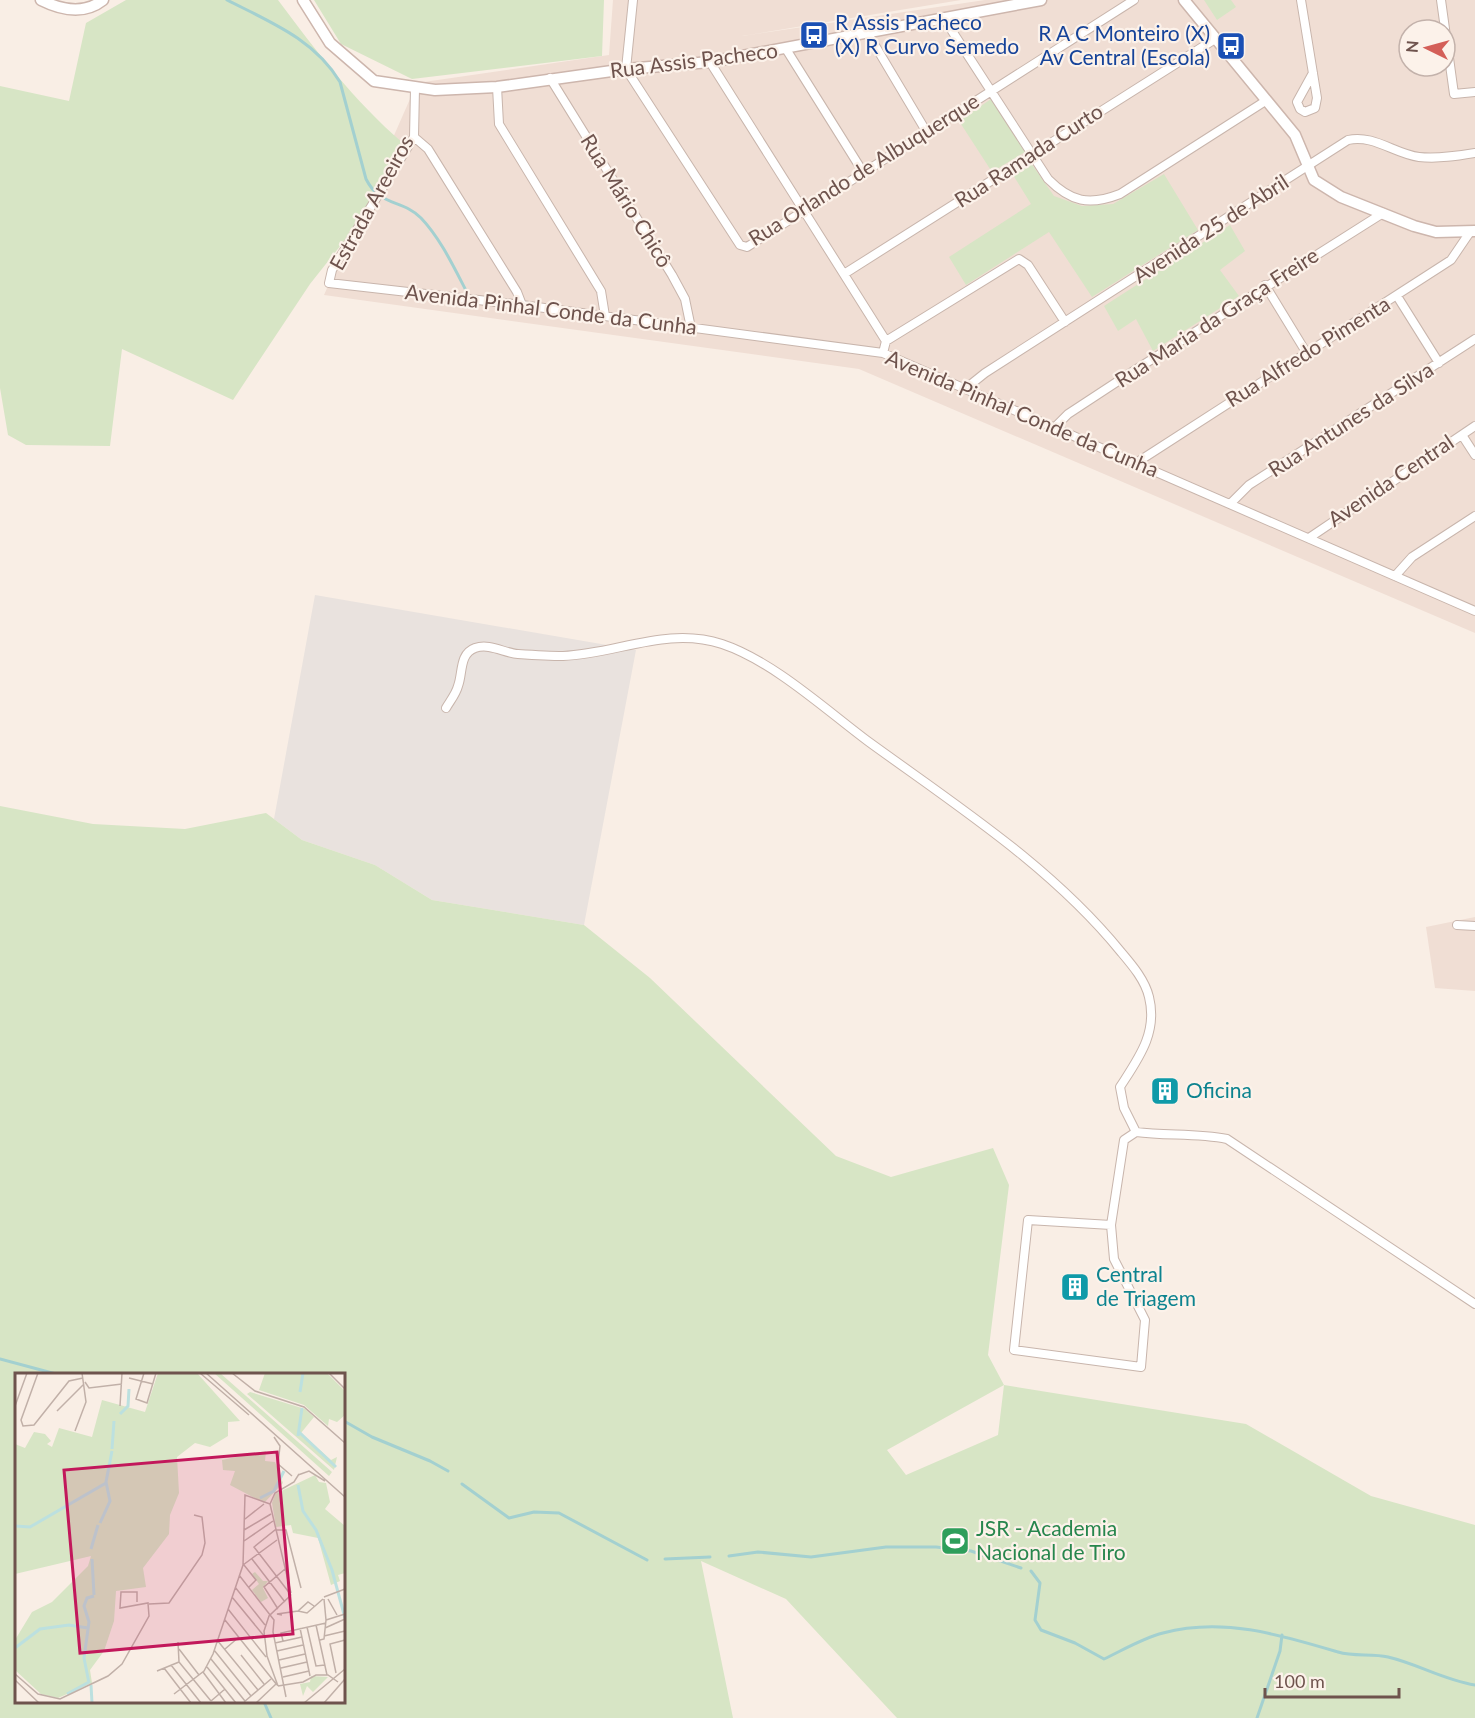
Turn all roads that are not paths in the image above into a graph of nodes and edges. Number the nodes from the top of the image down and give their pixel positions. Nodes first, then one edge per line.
1 (41, 0) edge
2 (103, 0) edge
3 (303, 0) edge
4 (633, 0) edge
5 (1041, 0) edge
6 (1134, 0) edge
7 (1184, 0) edge
8 (1301, 0) edge
9 (1441, 0) edge
10 (943, 17) junction
11 (867, 32) junction
12 (1215, 39) junction
13 (786, 49) junction
14 (711, 62) junction
15 (626, 69) junction
16 (1313, 73) junction
17 (550, 78) junction
18 (497, 87) junction
19 (416, 88) junction
20 (993, 91) junction
21 (1475, 92) edge
22 (1267, 100) junction
23 (926, 131) junction
24 (414, 137) junction
25 (1475, 153) edge
26 (1031, 155) junction
27 (1308, 166) junction
28 (863, 172) junction
29 (804, 211) junction
30 (1383, 213) junction
31 (1472, 231) edge
32 (844, 274) junction
33 (329, 282) joint
34 (1266, 285) junction
35 (1397, 296) junction
36 (522, 305) junction
37 (605, 316) junction
38 (1065, 322) junction
39 (691, 328) junction
40 (1475, 339) edge
41 (886, 341) junction
42 (1305, 352) junction
43 (883, 353) junction
44 (1438, 363) junction
45 (965, 389) junction
46 (1475, 426) edge
47 (1054, 428) junction
48 (1462, 435) junction
49 (1475, 455) edge
50 (1136, 463) junction
51 (1230, 504) junction
52 (1475, 516) edge
53 (1309, 538) junction
54 (1395, 576) junction
55 (1474, 609) edge
56 (446, 708) dead end
57 (1457, 925) dead end
58 (1475, 926) edge
59 (1136, 1132) junction
60 (1111, 1225) junction
61 (1475, 1304) edge

1 - 2 street
3 - 19 street, Rua Assis Pacheco
4 - 15 street
5 - 10 street, Rua Assis Pacheco
6 - 20 street, Rua Orlando de Albuquerque
7 - 12 street
8 - 16 street
9 - 21 street
10 - 11 street, Rua Assis Pacheco
10 - 20 street
11 - 13 street, Rua Assis Pacheco
11 - 23 street
12 - 22 street
12 - 26 street, Rua Ramada Curto
13 - 14 street, Rua Assis Pacheco
13 - 28 street
14 - 15 street, Rua Assis Pacheco
14 - 29 street
15 - 17 street, Rua Assis Pacheco
15 - 29 street, Rua Orlando de Albuquerque
16 - 16 street
17 - 18 street, Rua Assis Pacheco
17 - 39 street, Rua Mário Chicô
18 - 19 street, Rua Assis Pacheco
18 - 37 street
19 - 24 street, Estrada Areeiros
20 - 23 street, Rua Orlando de Albuquerque
20 - 26 street
22 - 26 street
22 - 27 street
23 - 28 street, Rua Orlando de Albuquerque
24 - 33 street, Estrada Areeiros
24 - 36 street
25 - 27 street, Avenida 25 de Abril
26 - 32 street, Rua Ramada Curto
27 - 30 street
27 - 38 street, Avenida 25 de Abril
28 - 29 street, Rua Orlando de Albuquerque
29 - 32 street
30 - 31 street
30 - 34 street, Rua Maria da Graça Freire
31 - 35 street, Rua Alfredo Pimenta
32 - 41 street
33 - 36 street, Avenida Pinhal Conde da Cunha
34 - 42 street
34 - 47 street, Rua Maria da Graça Freire
35 - 42 street, Rua Alfredo Pimenta
35 - 44 street
36 - 37 street, Avenida Pinhal Conde da Cunha
37 - 39 street, Avenida Pinhal Conde da Cunha
38 - 41 street
38 - 45 street, Avenida 25 de Abril
39 - 43 street, Avenida Pinhal Conde da Cunha
40 - 44 street, Rua Antunes da Silva
41 - 43 street
42 - 50 street, Rua Alfredo Pimenta
43 - 45 street, Avenida Pinhal Conde da Cunha
44 - 51 street, Rua Antunes da Silva
45 - 47 street, Avenida Pinhal Conde da Cunha
46 - 48 street, Avenida Central
47 - 50 street, Avenida Pinhal Conde da Cunha
48 - 49 street
48 - 53 street, Avenida Central
50 - 51 street, Avenida Pinhal Conde da Cunha
51 - 53 street, Avenida Pinhal Conde da Cunha
52 - 54 street
53 - 54 street, Avenida Pinhal Conde da Cunha
54 - 55 street, Avenida Pinhal Conde da Cunha
56 - 59 street
57 - 58 street
59 - 60 street
59 - 61 street
60 - 60 street

